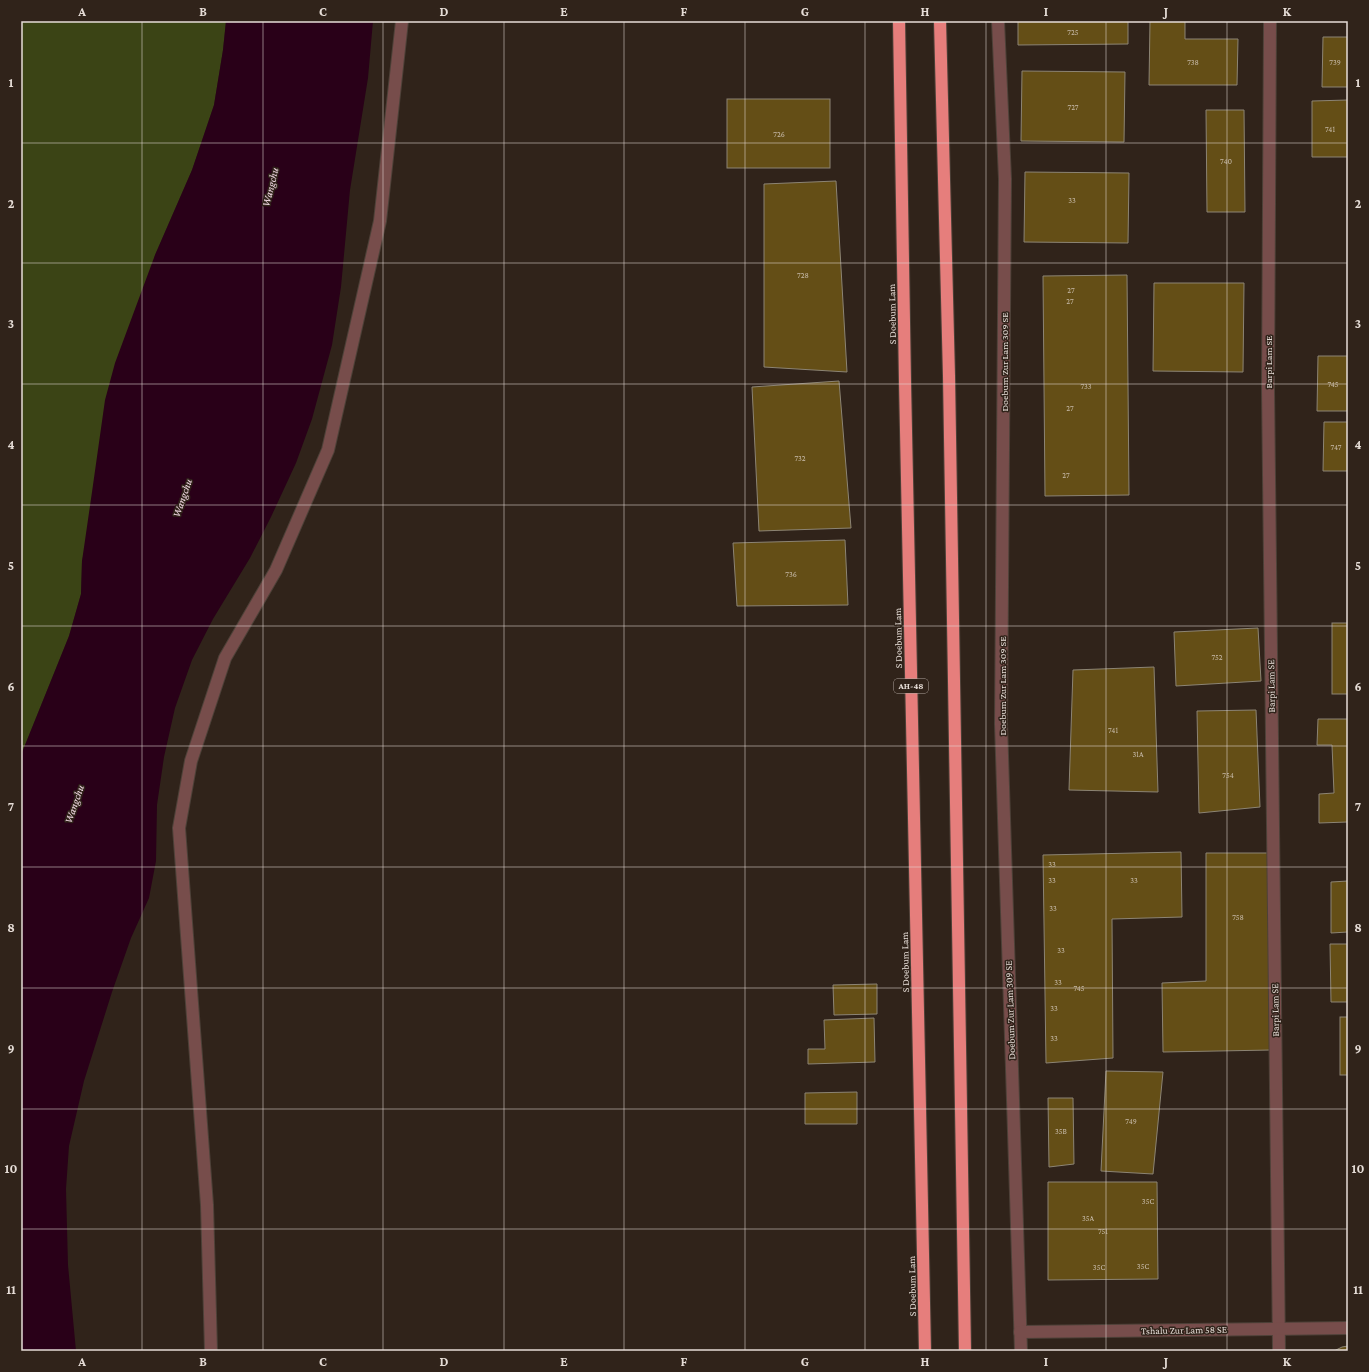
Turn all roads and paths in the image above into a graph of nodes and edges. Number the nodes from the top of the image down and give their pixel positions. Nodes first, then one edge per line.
1 (402, 21) edge
2 (899, 21) edge
3 (940, 21) edge
4 (998, 21) edge
5 (1270, 21) edge
6 (1348, 1328) edge
7 (1279, 1329) junction
8 (1020, 1332) junction
9 (211, 1351) edge
10 (925, 1351) edge
11 (965, 1351) edge
12 (1021, 1351) edge
13 (1278, 1351) edge

1 - 9 street
2 - 10 highway, S Doebum Lam / AH-48
3 - 11 highway
4 - 8 street, Doebum Zur Lam 309 SE
5 - 7 street, Barpi Lam SE
6 - 7 street, Tshalu Zur Lam 58 SE
7 - 8 street, Tshalu Zur Lam 58 SE
7 - 13 street, Barpi Lam SE
8 - 12 street, Doebum Zur Lam 309 SE

